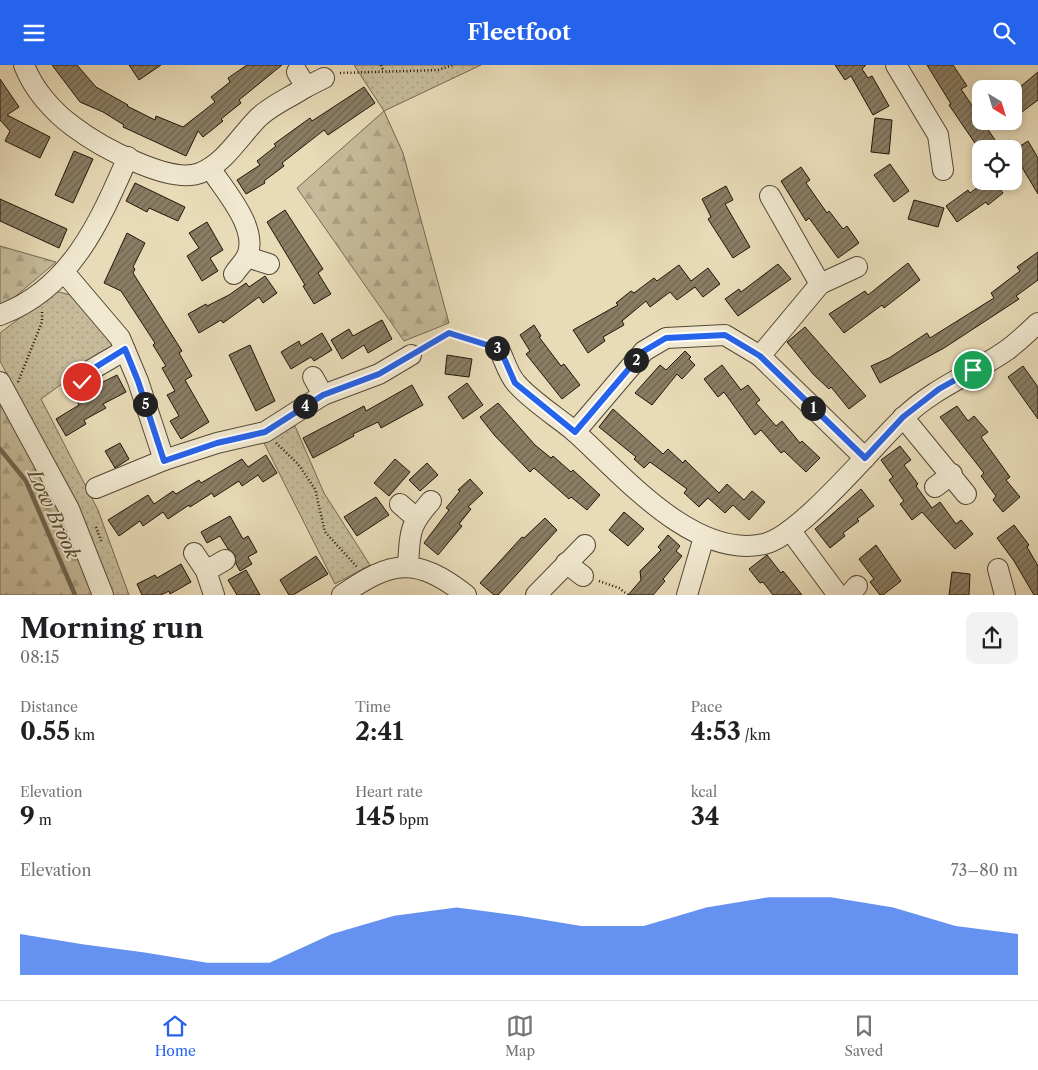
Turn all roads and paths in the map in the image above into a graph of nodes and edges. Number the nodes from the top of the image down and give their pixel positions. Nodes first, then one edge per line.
1 (24, 65) edge
2 (381, 65) edge
3 (453, 65) edge
4 (896, 65) edge
5 (383, 70) junction
6 (324, 78) joint
7 (128, 157) junction
8 (210, 168) junction
9 (943, 170) dead end
10 (770, 196) dead end
11 (246, 257) junction
12 (268, 263) dead end
13 (858, 267) dead end
14 (64, 272) junction
15 (234, 273) dead end
16 (820, 284) junction
17 (44, 291) junction
18 (0, 315) edge
19 (1035, 332) edge
20 (125, 349) junction
21 (500, 349) joint
22 (411, 355) joint
23 (760, 356) junction
24 (313, 377) dead end
25 (0, 382) edge
26 (82, 382) dead end
27 (323, 395) junction
28 (12, 403) junction
29 (903, 417) junction
30 (575, 432) junction
31 (281, 449) dead end
32 (865, 458) junction
33 (164, 461) junction
34 (952, 474) junction
35 (935, 487) dead end
36 (96, 488) dead end
37 (966, 494) dead end
38 (431, 501) dead end
39 (400, 504) dead end
40 (416, 518) junction
41 (790, 530) junction
42 (704, 537) junction
43 (585, 545) dead end
44 (194, 553) dead end
45 (225, 560) dead end
46 (566, 563) junction
47 (408, 566) junction
48 (998, 569) dead end
49 (206, 571) junction
50 (584, 576) joint
51 (364, 579) junction
52 (103, 595) edge
53 (214, 595) edge
54 (342, 595) edge
55 (466, 595) edge
56 (536, 595) edge
57 (628, 595) edge
58 (687, 595) edge
59 (838, 595) edge
60 (1005, 595) edge

1 - 7 street
2 - 5 path
3 - 5 path
4 - 9 street
5 - 6 path
6 - 8 street
7 - 8 street
7 - 14 street
8 - 11 street
10 - 16 street
11 - 12 street
11 - 15 street
13 - 16 street
14 - 17 street
14 - 20 street
16 - 23 street
17 - 18 street
17 - 28 path
19 - 29 street
20 - 26 street
20 - 33 street
21 - 22 path
21 - 30 street
22 - 27 street
23 - 30 street
23 - 32 street
24 - 27 street
25 - 28 street
27 - 33 street
28 - 52 street
29 - 32 street
29 - 34 street
30 - 42 street
31 - 51 path
32 - 41 street
33 - 36 street
34 - 35 street
34 - 37 street
38 - 40 street
39 - 40 street
40 - 47 street
41 - 42 street
41 - 59 street
42 - 58 street
43 - 46 street
44 - 49 street
45 - 49 street
46 - 50 street
46 - 56 street
47 - 51 street
47 - 55 street
48 - 60 street
49 - 53 street
50 - 57 path
51 - 54 street

